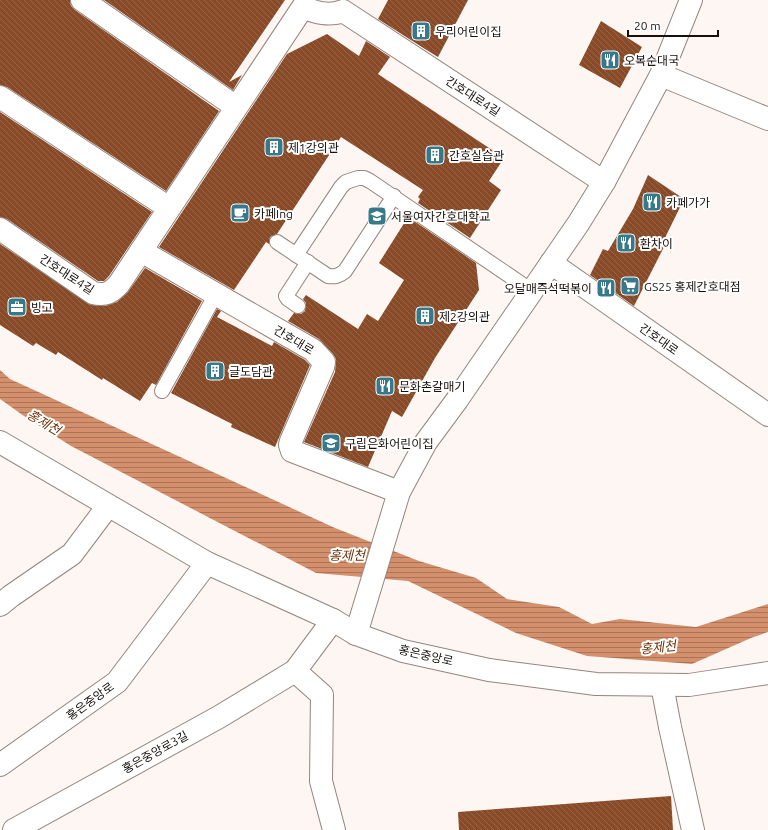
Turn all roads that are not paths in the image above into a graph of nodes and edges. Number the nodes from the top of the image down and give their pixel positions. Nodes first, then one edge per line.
1 (82, 0) edge
2 (691, 0) edge
3 (297, 4) edge
4 (346, 6) edge
5 (661, 75) junction
6 (0, 97) edge
7 (236, 107) junction
8 (768, 119) edge
9 (604, 182) junction
10 (394, 196) junction
11 (169, 208) junction
12 (0, 229) edge
13 (277, 242) dead end
14 (141, 251) junction
15 (296, 255) junction
16 (308, 262) junction
17 (551, 263) junction
18 (532, 291) junction
19 (216, 294) junction
20 (298, 306) dead end
21 (162, 391) dead end
22 (768, 415) edge
23 (0, 442) edge
24 (398, 495) junction
25 (108, 506) junction
26 (207, 563) junction
27 (0, 605) edge
28 (333, 620) junction
29 (358, 628) junction
30 (295, 671) junction
31 (768, 673) edge
32 (662, 685) junction
33 (0, 765) edge
34 (14, 830) edge
35 (334, 830) edge
36 (693, 830) edge

1 - 7 street
2 - 5 street
3 - 4 street, 간호대로4길
3 - 7 street, 간호대로4길
4 - 9 street, 간호대로4길
5 - 8 street
5 - 9 street
6 - 11 street
7 - 11 street, 간호대로4길
9 - 17 street
10 - 15 lane
10 - 16 lane
10 - 18 lane
11 - 14 street, 간호대로4길
12 - 14 street, 간호대로4길
13 - 15 lane
14 - 19 street, 간호대로
15 - 16 lane
16 - 20 lane
17 - 18 street
17 - 22 street, 간호대로
18 - 24 street
19 - 21 lane
19 - 24 street, 간호대로
23 - 25 street, 홍은중앙로
24 - 29 street
25 - 26 street, 홍은중앙로
25 - 27 street
26 - 28 street, 홍은중앙로
26 - 33 street, 홍은중앙로
28 - 29 street, 홍은중앙로
28 - 30 street, 홍은중앙로3길
29 - 32 street, 홍은중앙로
30 - 34 street, 홍은중앙로3길
30 - 35 street
31 - 32 street, 홍은중앙로
32 - 36 street

